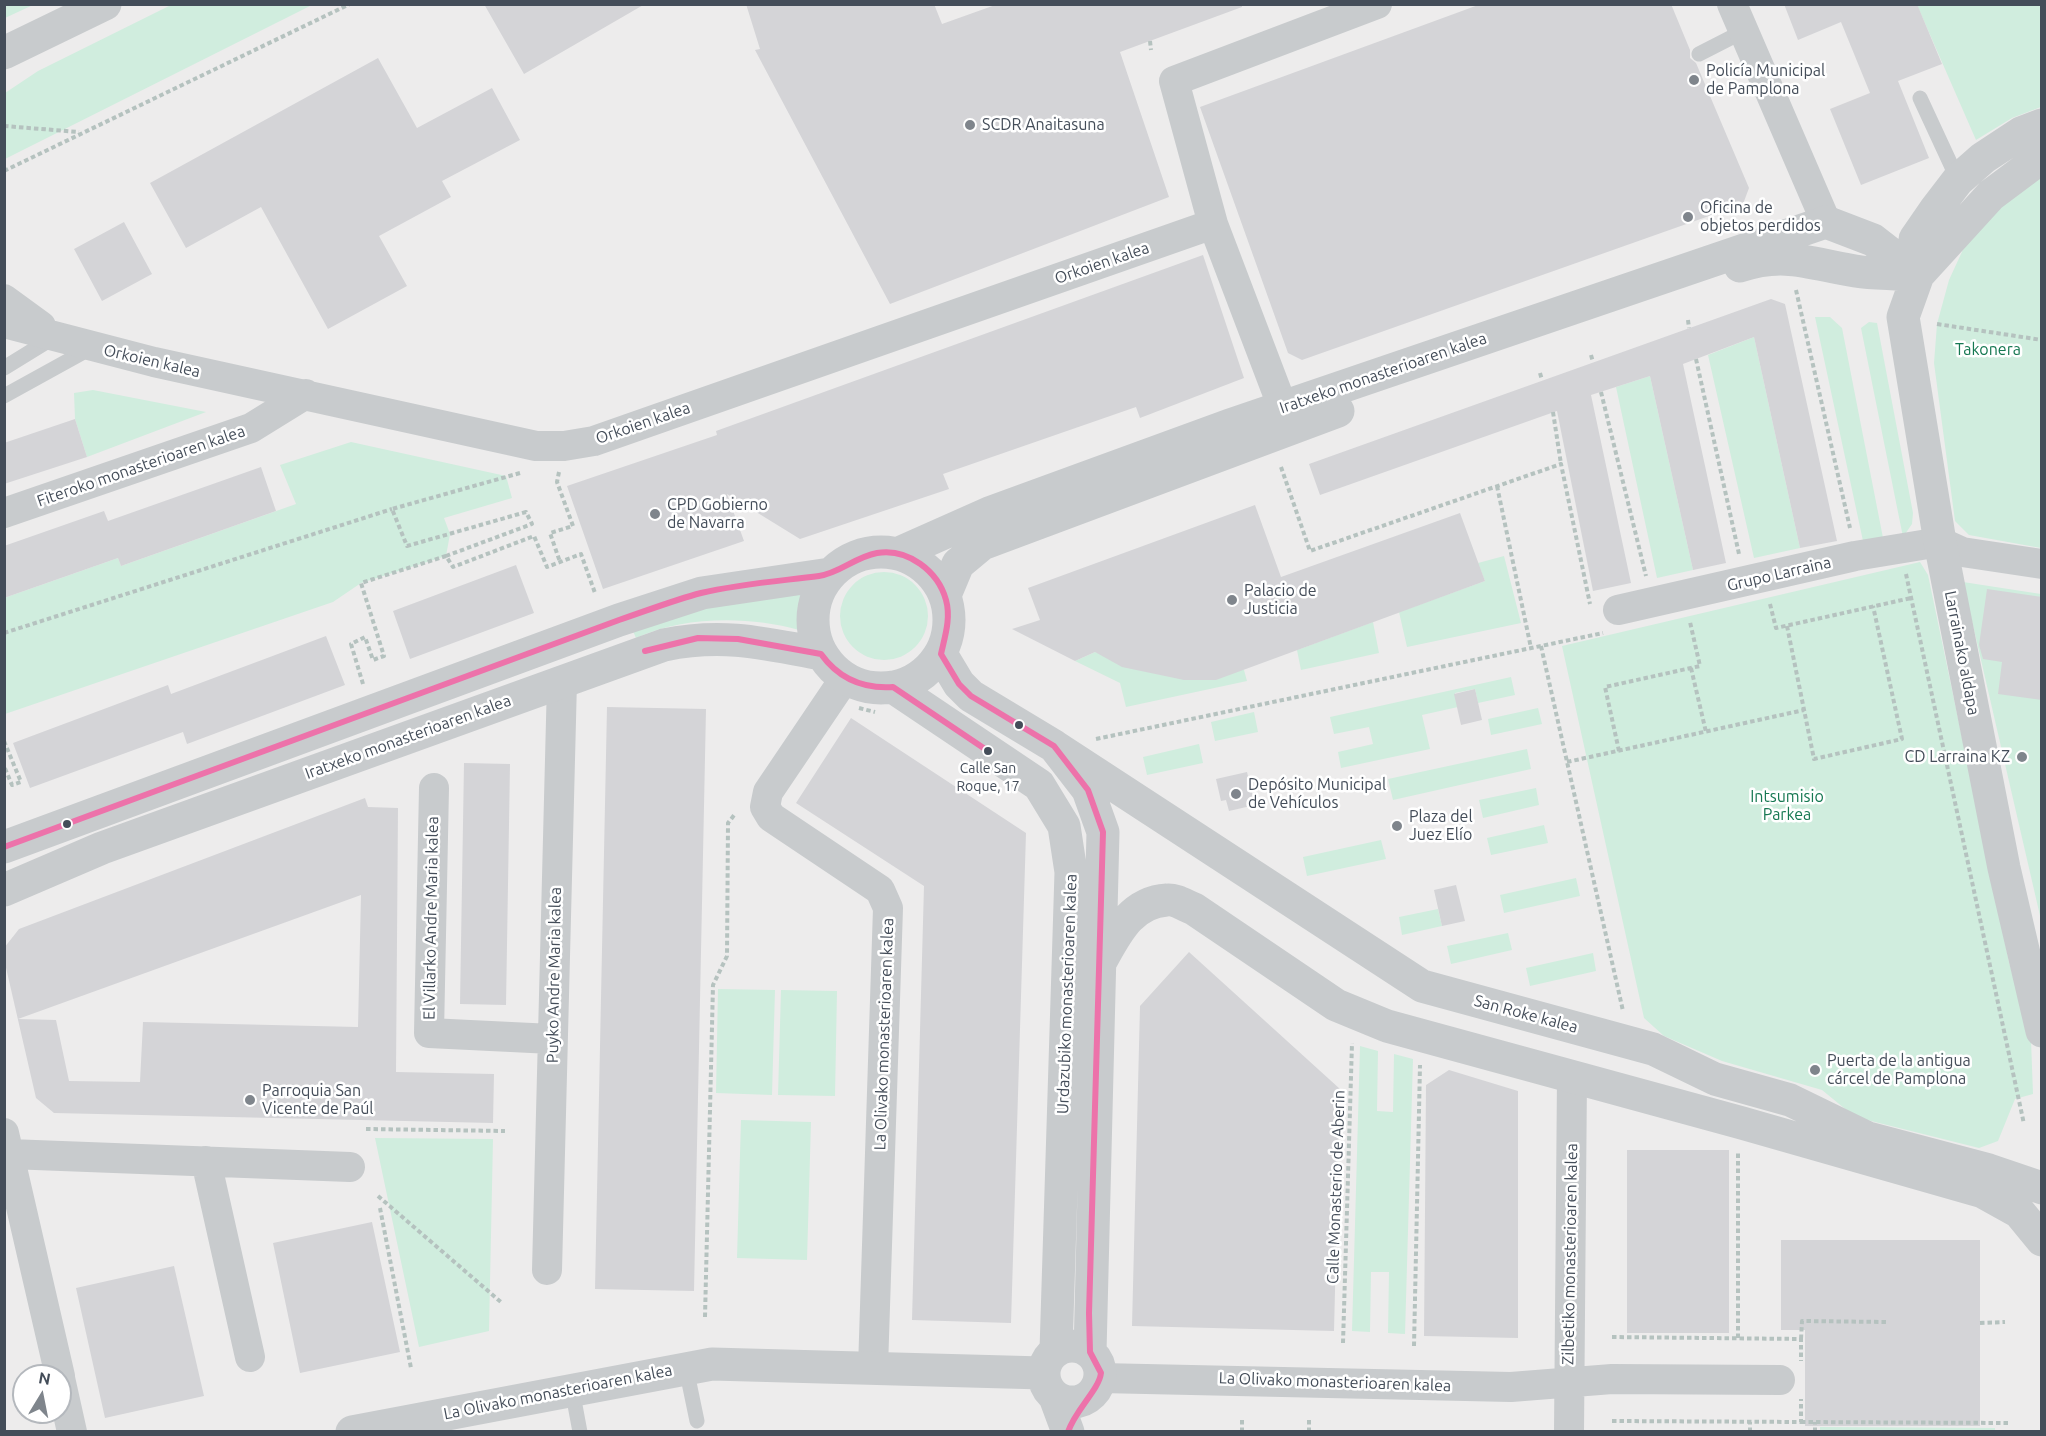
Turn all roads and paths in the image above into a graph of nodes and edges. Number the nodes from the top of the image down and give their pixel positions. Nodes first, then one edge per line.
1 (105, 4) edge
2 (350, 4) edge
3 (1377, 4) edge
4 (1738, 18) edge
5 (1150, 40) dead end
6 (1151, 50) dead end
7 (4, 53) edge
8 (1699, 54) dead end
9 (1920, 98) dead end
10 (2042, 125) edge
11 (4, 126) edge
12 (81, 132) junction
13 (2042, 157) edge
14 (4, 171) edge
15 (1958, 180) junction
16 (1826, 222) junction
17 (1213, 224) junction
18 (1915, 239) junction
19 (1873, 240) junction
20 (1861, 272) junction
21 (1918, 275) junction
22 (1796, 289) dead end
23 (4, 299) edge
24 (1903, 316) junction
25 (1688, 320) dead end
26 (4, 322) edge
27 (1937, 324) dead end
28 (1689, 328) dead end
29 (56, 336) junction
30 (2042, 340) edge
31 (92, 347) junction
32 (1591, 355) dead end
33 (1696, 359) dead end
34 (1593, 362) dead end
35 (4, 368) edge
36 (1540, 373) dead end
37 (1542, 380) dead end
38 (1600, 392) dead end
39 (306, 394) junction
40 (4, 396) edge
41 (1553, 412) dead end
42 (1287, 418) junction
43 (1561, 464) junction
44 (1281, 467) dead end
45 (548, 471) dead end
46 (559, 471) dead end
47 (526, 472) dead end
48 (557, 482) dead end
49 (1497, 486) junction
50 (392, 509) junction
51 (4, 513) edge
52 (1853, 540) dead end
53 (1940, 542) junction
54 (1888, 552) junction
55 (898, 553) junction
56 (446, 556) junction
57 (560, 562) junction
58 (1742, 563) dead end
59 (2042, 564) edge
60 (830, 574) junction
61 (1647, 583) dead end
62 (595, 593) dead end
63 (945, 595) junction
64 (1769, 598) dead end
65 (1911, 598) junction
66 (1873, 606) junction
67 (1602, 616) junction
68 (1689, 617) dead end
69 (1787, 626) junction
70 (4, 633) edge
71 (1597, 634) dead end
72 (1541, 646) dead end
73 (821, 654) junction
74 (941, 654) junction
75 (1691, 668) junction
76 (845, 678) junction
77 (562, 681) junction
78 (893, 687) junction
79 (364, 689) dead end
80 (1804, 710) junction
81 (1706, 732) junction
82 (1092, 740) dead end
83 (4, 741) edge
84 (1054, 746) junction
85 (1619, 751) junction
86 (1567, 762) junction
87 (4, 766) edge
88 (434, 788) dead end
89 (735, 814) dead end
90 (4, 847) edge
91 (4, 890) edge
92 (1101, 962) junction
93 (1625, 1023) dead end
94 (2042, 1031) edge
95 (1353, 1033) dead end
96 (552, 1039) junction
97 (1420, 1064) dead end
98 (1572, 1076) junction
99 (2024, 1124) dead end
100 (366, 1129) dead end
101 (505, 1131) dead end
102 (7, 1144) edge
103 (1738, 1146) dead end
104 (206, 1161) junction
105 (350, 1167) dead end
106 (2042, 1188) edge
107 (378, 1196) dead end
108 (380, 1208) dead end
109 (2042, 1240) edge
110 (547, 1270) dead end
111 (502, 1303) dead end
112 (705, 1317) dead end
113 (1887, 1322) dead end
114 (2005, 1322) dead end
115 (1980, 1323) dead end
116 (1738, 1338) dead end
117 (1802, 1339) dead end
118 (1343, 1342) dead end
119 (1414, 1346) dead end
120 (250, 1357) dead end
121 (57, 1364) edge
122 (411, 1368) dead end
123 (686, 1368) junction
124 (873, 1368) junction
125 (1071, 1375) junction
126 (1780, 1380) dead end
127 (1569, 1381) junction
128 (572, 1389) junction
129 (1242, 1417) dead end
130 (1309, 1419) dead end
131 (697, 1421) dead end
132 (1750, 1422) dead end
133 (1801, 1422) dead end
134 (1815, 1422) junction
135 (2010, 1423) dead end
136 (352, 1431) edge
137 (580, 1431) edge
138 (1068, 1431) edge
139 (1242, 1431) edge
140 (1309, 1431) edge
141 (1569, 1431) edge
142 (1750, 1431) edge
143 (1815, 1431) edge

1 - 7 street
2 - 12 path
3 - 17 street
4 - 8 lane
4 - 16 street
5 - 6 path
9 - 15 lane
10 - 15 street
11 - 12 path
12 - 14 path
13 - 21 street, Larrainako aldapa
15 - 18 street
16 - 19 street
16 - 42 street, Iratxeko monasterioaren kalea
17 - 39 street, Orkoien kalea
17 - 42 street
18 - 19 street
18 - 21 street, Larrainako aldapa
19 - 21 street
20 - 21 street, Iratxeko monasterioaren kalea
20 - 24 street
20 - 42 street, Iratxeko monasterioaren kalea
21 - 24 street, Larrainako aldapa
22 - 52 path
23 - 29 street, Orkoien kalea
24 - 53 street, Larrainako aldapa
25 - 28 path
26 - 29 street, Orkoien kalea
27 - 30 path
29 - 31 street, Orkoien kalea
29 - 35 lane
31 - 39 street, Orkoien kalea
31 - 40 lane
32 - 34 path
33 - 58 path, Grupo Larraina
36 - 37 path
38 - 61 path
39 - 51 street, Fiteroko monasterioaren kalea
41 - 43 path
42 - 55 street, Iratxeko monasterioaren kalea
42 - 63 street, Iratxeko monasterioaren kalea
43 - 49 path
43 - 67 path
44 - 49 path
45 - 46 path
47 - 50 path
48 - 57 path
49 - 82 path
50 - 56 path
50 - 70 path
53 - 54 street, Grupo Larraina
53 - 59 street
53 - 94 street, Larrainako aldapa
54 - 65 path
54 - 67 street, Grupo Larraina
55 - 60 street
55 - 63 street
56 - 57 path
56 - 79 path
57 - 62 path
60 - 73 street
60 - 90 street
63 - 74 street
64 - 69 path
65 - 66 path
65 - 99 path
66 - 69 path
66 - 80 path
67 - 71 path
68 - 75 path
69 - 80 path
72 - 86 path
73 - 76 street
73 - 77 street, Iratxeko monasterioaren kalea
74 - 78 street
74 - 84 street, Urdazubiko monasterioaren kalea
75 - 81 path
75 - 85 path
76 - 78 street
76 - 124 street, La Olivako monasterioaren kalea
77 - 91 street, Iratxeko monasterioaren kalea
77 - 96 street, Puyko Andre Maria kalea
78 - 125 street, Urdazubiko monasterioaren kalea
80 - 81 path
81 - 85 path
83 - 87 path
84 - 92 street, Urdazubiko monasterioaren kalea
84 - 106 street, San Roke kalea
85 - 86 path
86 - 93 path
88 - 96 street, El Villarko Andre Maria kalea
89 - 112 path
92 - 98 street
92 - 125 street, Urdazubiko monasterioaren kalea
95 - 118 path, Calle Monasterio de Aberin
96 - 110 street, Puyko Andre Maria kalea
97 - 119 path
98 - 109 street
98 - 127 street, Zilbetiko monasterioaren kalea
100 - 101 path
102 - 104 street
102 - 121 street
103 - 116 path
104 - 105 street
104 - 120 street
107 - 111 path
108 - 122 path
113 - 117 path
114 - 115 path
123 - 124 street, La Olivako monasterioaren kalea
123 - 128 street, La Olivako monasterioaren kalea
123 - 131 lane
124 - 125 street, La Olivako monasterioaren kalea
125 - 127 street, La Olivako monasterioaren kalea
125 - 138 street, Urdazubiko monasterioaren kalea
126 - 127 street, La Olivako monasterioaren kalea
127 - 141 street, Zilbetiko monasterioaren kalea
128 - 136 street, La Olivako monasterioaren kalea
128 - 137 lane
129 - 139 path
130 - 140 path
132 - 142 path
133 - 134 path
134 - 135 path
134 - 143 path

